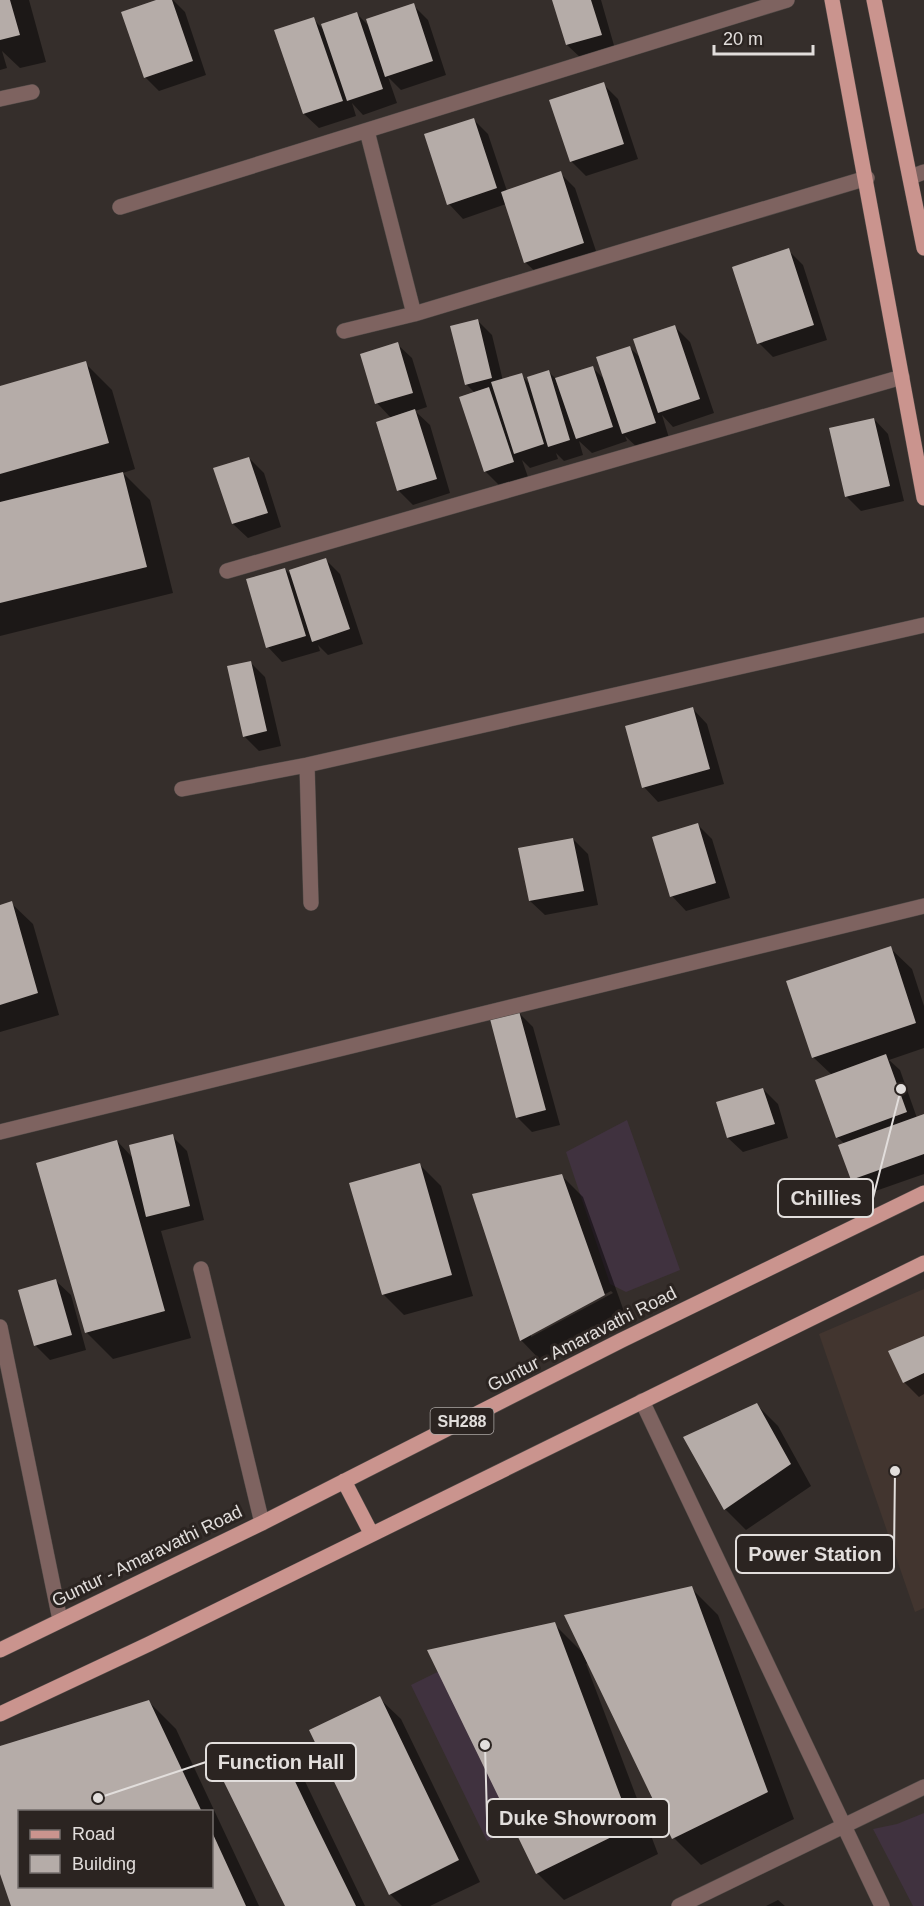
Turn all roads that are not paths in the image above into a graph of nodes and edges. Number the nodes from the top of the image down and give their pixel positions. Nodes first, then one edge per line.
1 (787, 0) edge
2 (832, 0) edge
3 (874, 0) edge
4 (32, 92) dead end
5 (0, 99) edge
6 (367, 131) junction
7 (917, 174) edge
8 (867, 178) junction
9 (120, 207) dead end
10 (924, 248) edge
11 (414, 314) junction
12 (344, 331) dead end
13 (902, 377) junction
14 (924, 498) edge
15 (227, 571) dead end
16 (924, 625) edge
17 (307, 765) junction
18 (182, 789) dead end
19 (311, 903) dead end
20 (924, 906) edge
21 (0, 1132) edge
22 (924, 1193) edge
23 (924, 1263) edge
24 (201, 1269) dead end
25 (0, 1327) edge
26 (642, 1401) junction
27 (344, 1481) junction
28 (262, 1523) junction
29 (371, 1533) junction
30 (60, 1620) junction
31 (0, 1650) edge
32 (0, 1714) edge
33 (924, 1786) edge
34 (843, 1825) junction
35 (679, 1906) edge
36 (882, 1906) edge

1 - 6 street
2 - 8 main road
3 - 7 main road
4 - 5 street
6 - 9 street
6 - 11 street
7 - 10 main road
8 - 11 street
8 - 13 main road
11 - 12 street
13 - 14 main road
13 - 15 street
16 - 17 street
17 - 18 street
17 - 19 street
20 - 21 street
22 - 27 main road, Guntur - Amaravathi Road / SH288
23 - 26 main road
24 - 28 street
25 - 30 street
26 - 29 main road
26 - 34 street
27 - 28 main road, Guntur - Amaravathi Road / SH288
27 - 29 main road
28 - 30 main road, Guntur - Amaravathi Road / SH288
29 - 32 main road
30 - 31 main road, Guntur - Amaravathi Road / SH288
33 - 34 street
34 - 35 street
34 - 36 street

